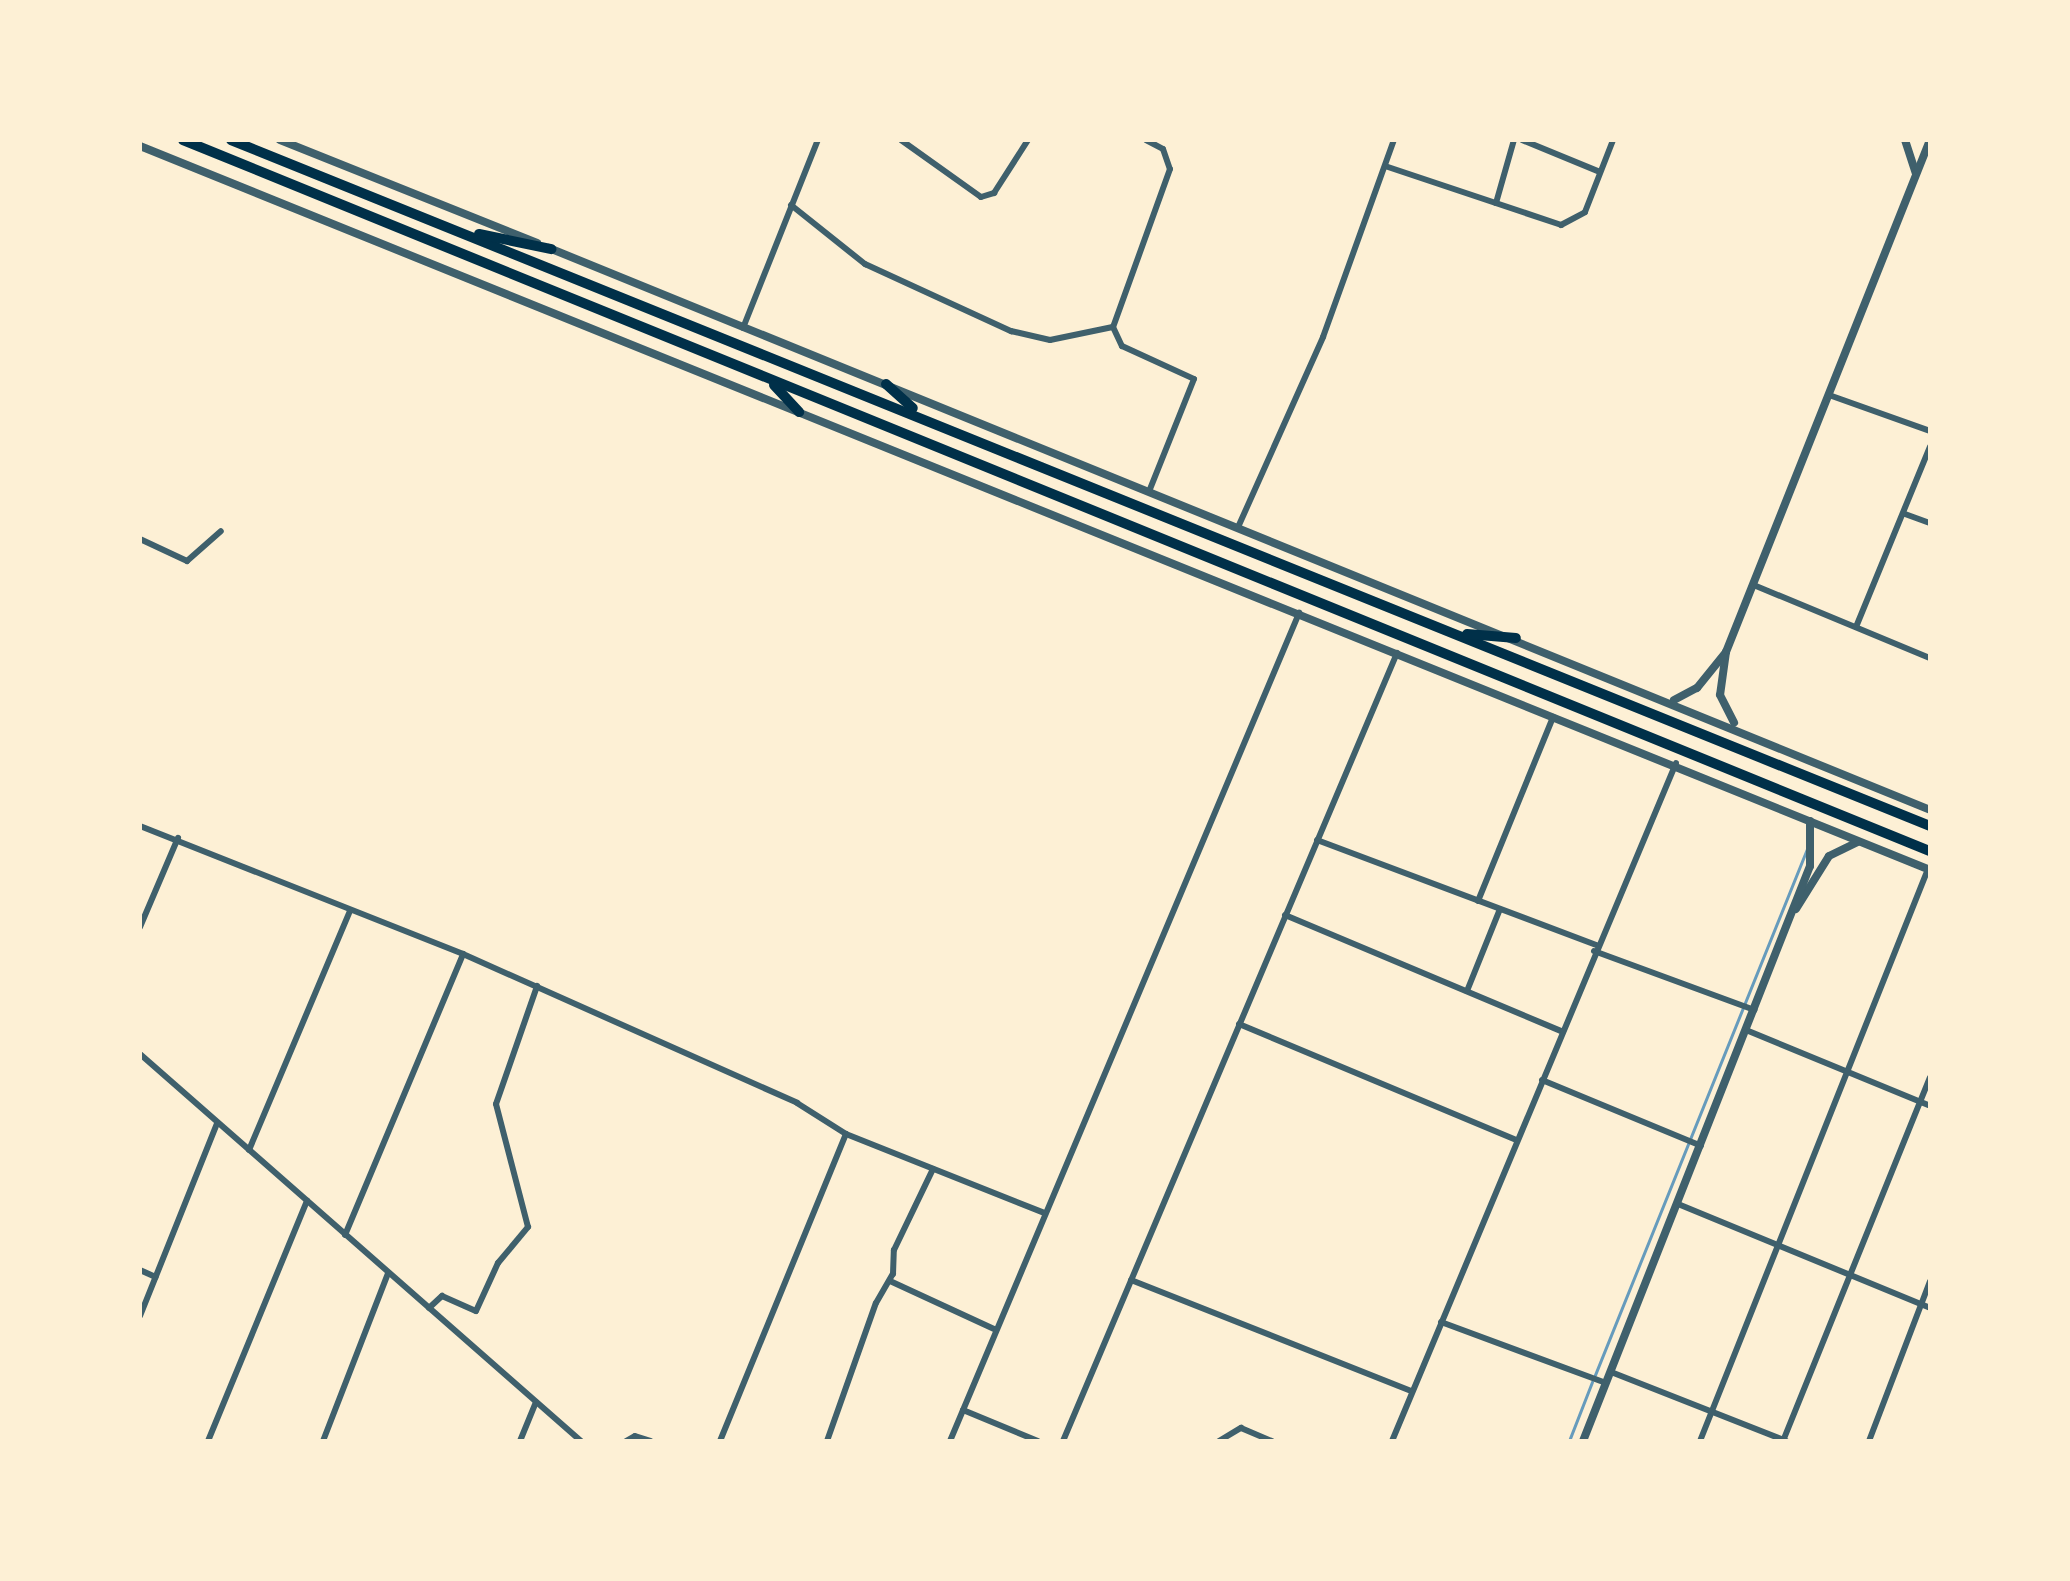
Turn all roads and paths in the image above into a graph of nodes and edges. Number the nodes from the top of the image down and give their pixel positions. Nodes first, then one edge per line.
1 (182, 140) edge
2 (230, 140) edge
3 (280, 140) edge
4 (818, 140) edge
5 (901, 140) edge
6 (1028, 140) edge
7 (1146, 140) edge
8 (1166, 140) edge
9 (1394, 140) edge
10 (1514, 140) edge
11 (1522, 140) edge
12 (1613, 140) edge
13 (1905, 140) edge
14 (1930, 140) edge
15 (140, 146) edge
16 (1163, 149) junction
17 (1385, 166) junction
18 (1926, 166) edge
19 (1600, 172) junction
20 (1917, 176) junction
21 (1496, 203) junction
22 (791, 205) junction
23 (456, 229) junction
24 (551, 249) junction
25 (1113, 327) junction
26 (743, 328) junction
27 (770, 381) junction
28 (886, 384) junction
29 (1830, 395) junction
30 (799, 412) junction
31 (921, 416) junction
32 (1930, 432) edge
33 (1930, 447) edge
34 (1150, 489) junction
35 (1108, 492) junction
36 (1144, 508) junction
37 (1905, 514) junction
38 (1111, 519) junction
39 (1930, 523) edge
40 (1240, 525) junction
41 (1138, 530) junction
42 (220, 531) dead end
43 (140, 539) edge
44 (1756, 586) junction
45 (1299, 613) junction
46 (1362, 620) junction
47 (1856, 627) junction
48 (1455, 634) junction
49 (1359, 635) junction
50 (1516, 638) junction
51 (1726, 652) junction
52 (1398, 654) junction
53 (1930, 658) edge
54 (1674, 700) junction
55 (1554, 715) junction
56 (1741, 729) junction
57 (1676, 762) junction
58 (1930, 810) edge
59 (1810, 821) junction
60 (140, 826) edge
61 (1930, 826) edge
62 (178, 838) junction
63 (1317, 840) junction
64 (1860, 842) junction
65 (1930, 850) edge
66 (1929, 870) edge
67 (1478, 901) junction
68 (1500, 909) junction
69 (350, 910) junction
70 (1285, 915) junction
71 (1790, 917) junction
72 (140, 927) edge
73 (1595, 948) junction
74 (464, 954) junction
75 (537, 986) junction
76 (1466, 991) junction
77 (1754, 1010) junction
78 (1239, 1024) junction
79 (1746, 1030) junction
80 (1561, 1031) junction
81 (140, 1054) edge
82 (1846, 1070) junction
83 (1930, 1078) edge
84 (1542, 1080) junction
85 (1920, 1102) junction
86 (1930, 1106) edge
87 (217, 1123) junction
88 (846, 1134) junction
89 (1516, 1140) junction
90 (1701, 1146) junction
91 (248, 1150) junction
92 (933, 1169) junction
93 (306, 1201) junction
94 (1678, 1204) junction
95 (1045, 1213) junction
96 (346, 1235) junction
97 (1778, 1246) junction
98 (140, 1270) edge
99 (388, 1273) junction
100 (1852, 1275) junction
101 (156, 1277) junction
102 (1131, 1280) junction
103 (890, 1281) junction
104 (1930, 1281) edge
105 (1921, 1304) junction
106 (429, 1308) junction
107 (1930, 1308) edge
108 (140, 1316) edge
109 (1441, 1322) junction
110 (996, 1330) junction
111 (1611, 1372) junction
112 (1606, 1383) junction
113 (1412, 1391) junction
114 (536, 1402) junction
115 (963, 1410) junction
116 (1712, 1413) junction
117 (1785, 1440) edge
118 (208, 1441) edge
119 (324, 1441) edge
120 (520, 1441) edge
121 (581, 1441) edge
122 (626, 1441) edge
123 (650, 1441) edge
124 (720, 1441) edge
125 (827, 1441) edge
126 (950, 1441) edge
127 (1038, 1441) edge
128 (1063, 1441) edge
129 (1220, 1441) edge
130 (1272, 1441) edge
131 (1392, 1441) edge
132 (1583, 1441) edge
133 (1700, 1441) edge
134 (1869, 1441) edge

1 - 27 highway
2 - 23 highway
3 - 24 street
4 - 22 street
5 - 6 street
7 - 16 street
8 - 16 street
9 - 17 street
10 - 21 street
11 - 19 street
12 - 19 street
13 - 20 street
14 - 18 street
15 - 30 street
16 - 25 street
17 - 21 street
17 - 40 street
18 - 20 street
19 - 21 street
20 - 29 street
22 - 25 street
22 - 26 street
23 - 24 highway
23 - 31 highway
24 - 26 street
25 - 34 street
26 - 28 street
27 - 30 highway
27 - 38 highway
28 - 31 highway
28 - 34 street
29 - 32 street
29 - 44 street
30 - 45 street
31 - 35 highway
33 - 37 street
34 - 40 street
35 - 36 highway
35 - 38 highway
36 - 41 highway
36 - 48 highway
37 - 39 street
37 - 47 street
38 - 41 highway
40 - 50 street
41 - 46 highway
42 - 43 street
44 - 47 street
44 - 51 street
45 - 49 street
45 - 95 street
46 - 49 highway
46 - 65 highway
47 - 53 street
48 - 50 highway
48 - 61 highway
49 - 52 street
50 - 54 street
51 - 54 street
51 - 56 street
52 - 55 street
52 - 63 street
54 - 56 street
55 - 57 street
55 - 67 street
56 - 58 street
57 - 59 street
57 - 73 street
59 - 64 street
59 - 71 street
60 - 62 street
62 - 69 street
62 - 72 street
63 - 67 street
63 - 70 street
64 - 66 street
64 - 71 street
66 - 82 street
67 - 68 street
68 - 73 street
68 - 76 street
69 - 74 street
69 - 91 street
70 - 76 street
70 - 78 street
71 - 77 street
73 - 77 street
73 - 80 street
74 - 75 street
74 - 96 street
75 - 88 street
75 - 106 street
76 - 80 street
77 - 79 street
78 - 89 street
78 - 102 street
79 - 82 street
79 - 90 street
80 - 84 street
81 - 87 street
82 - 85 street
82 - 97 street
83 - 85 street
84 - 89 street
84 - 90 street
85 - 86 street
85 - 100 street
87 - 91 street
87 - 101 street
88 - 92 street
88 - 124 street
89 - 109 street
90 - 94 street
91 - 93 street
92 - 95 street
92 - 103 street
93 - 96 street
93 - 118 street
94 - 97 street
94 - 111 street
95 - 110 street
96 - 99 street
97 - 100 street
97 - 116 street
98 - 101 street
99 - 106 street
99 - 119 street
100 - 105 street
100 - 117 street
101 - 108 street
102 - 113 street
102 - 128 street
103 - 110 street
103 - 125 street
104 - 105 street
105 - 107 street
105 - 134 street
106 - 114 street
109 - 112 street
109 - 113 street
110 - 115 street
111 - 112 street
111 - 116 street
112 - 132 street
113 - 131 street
114 - 120 street
114 - 121 street
115 - 126 street
115 - 127 street
116 - 117 street
116 - 133 street
122 - 123 street
129 - 130 street

